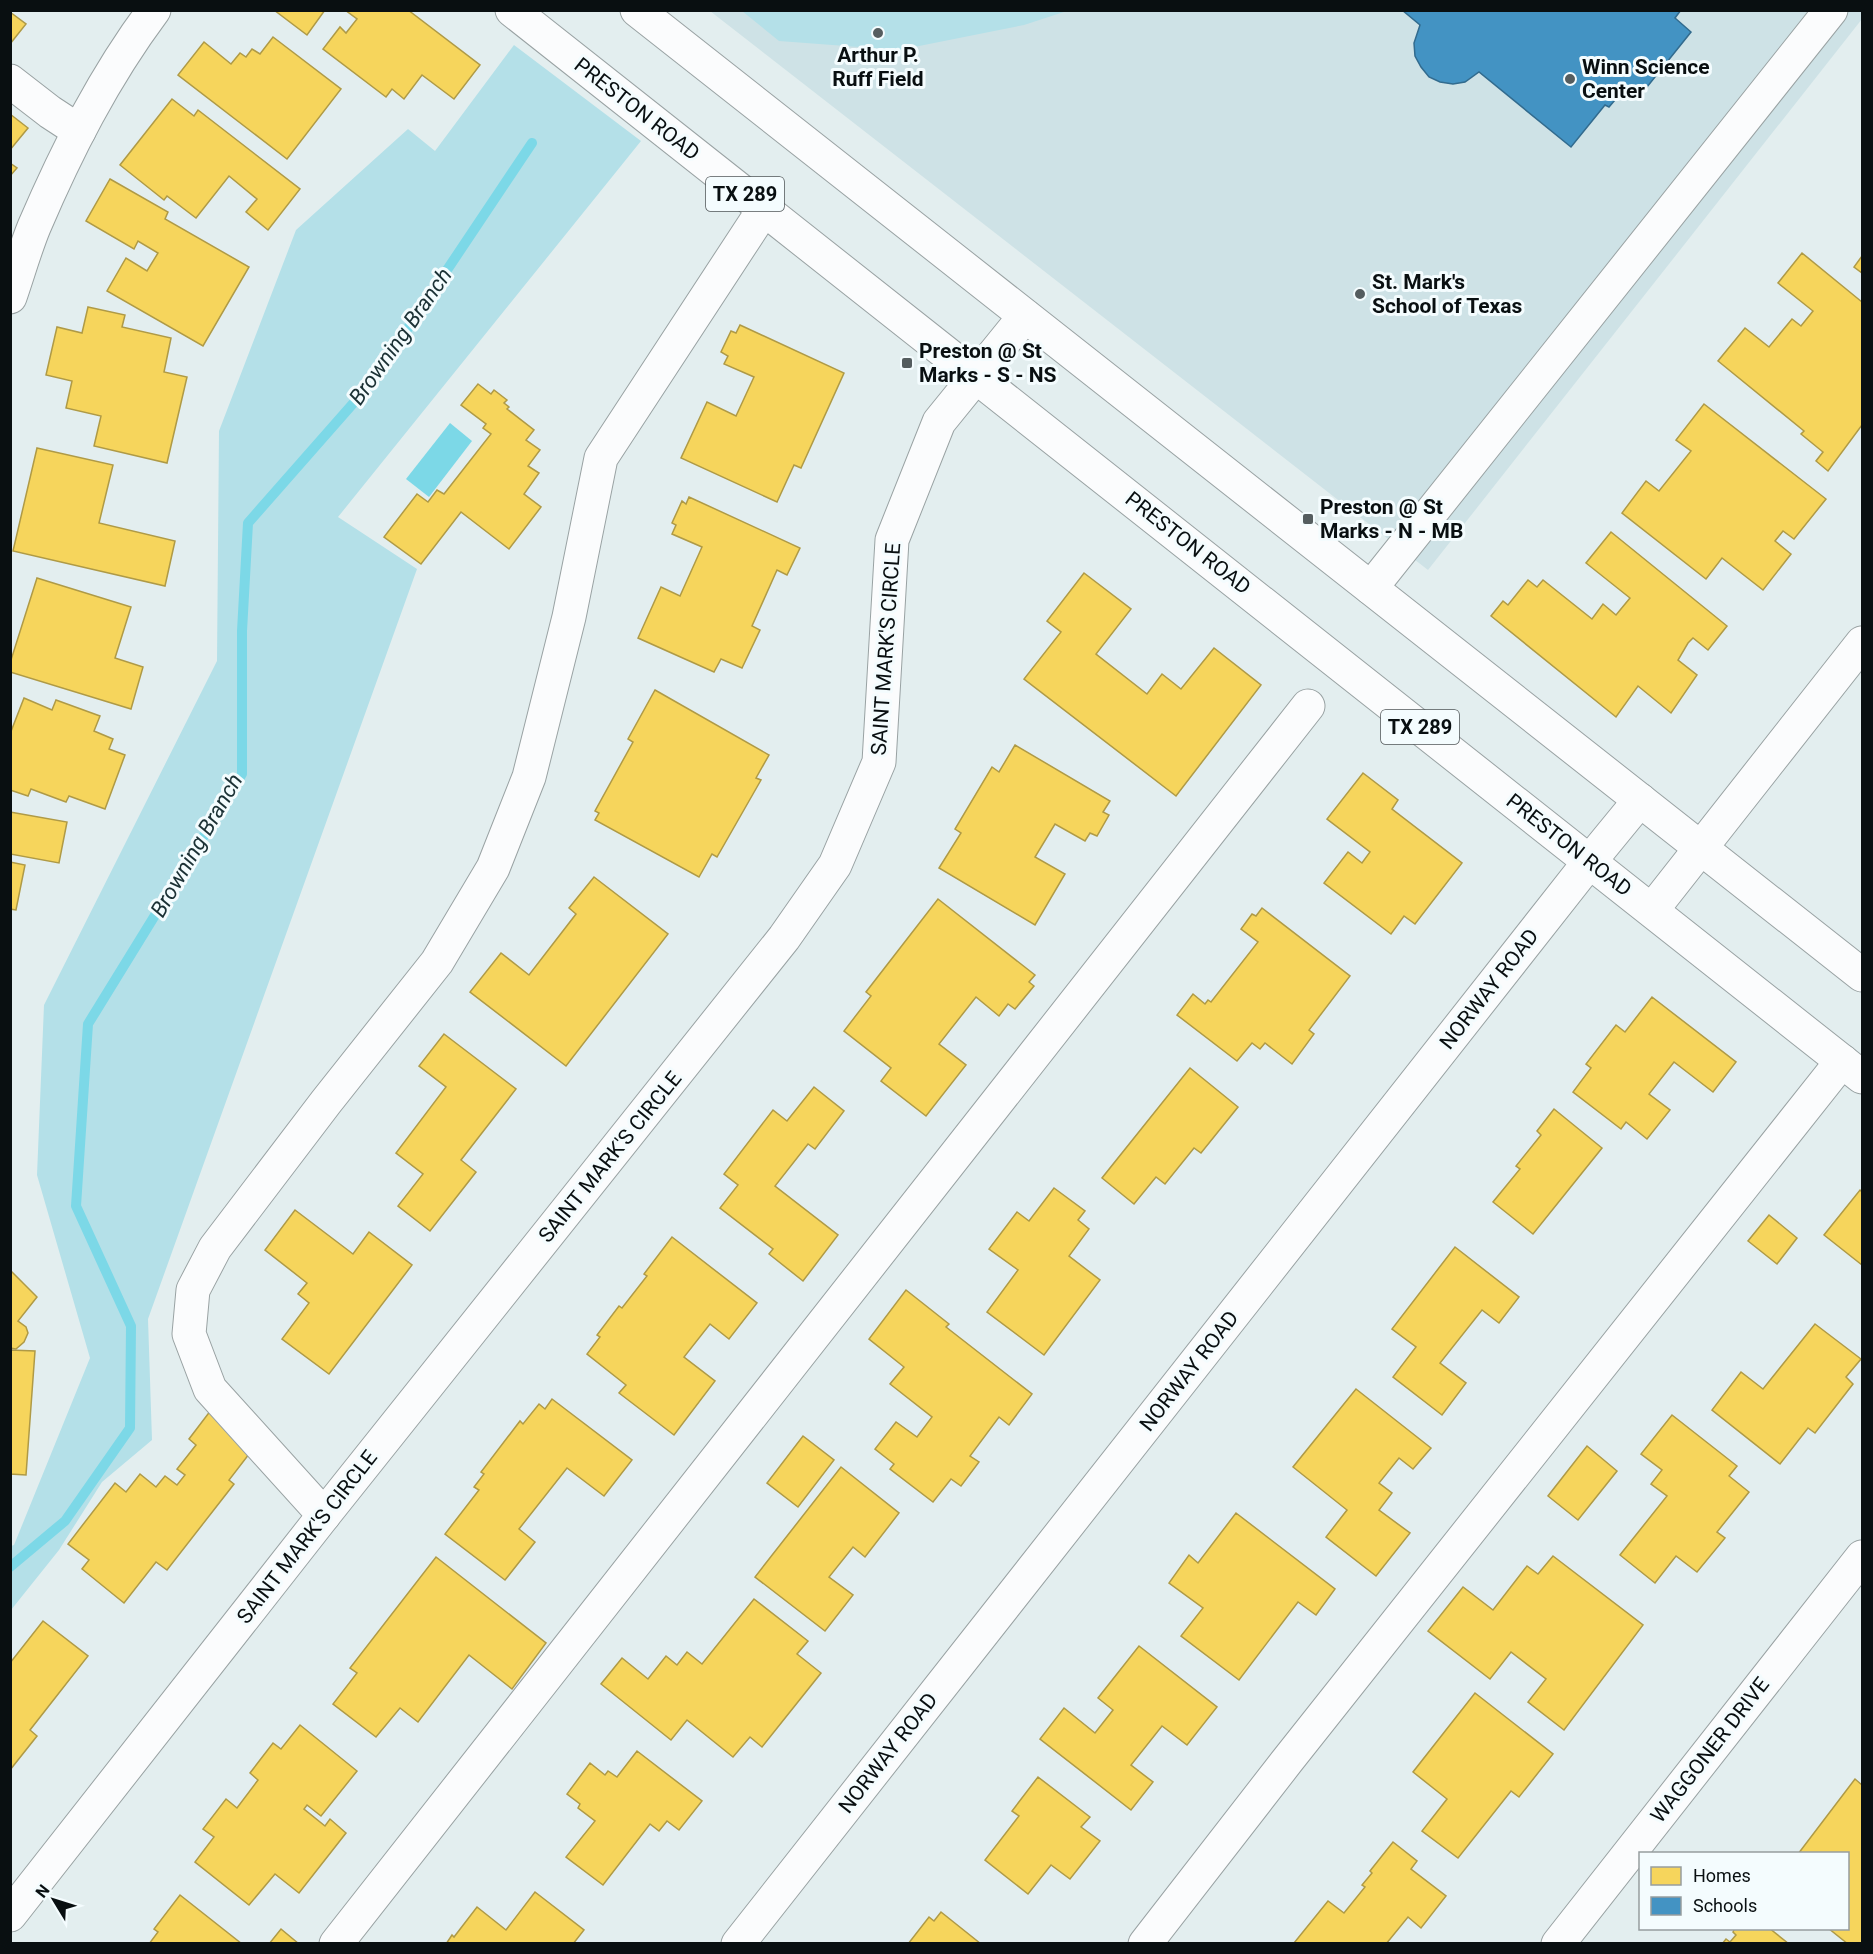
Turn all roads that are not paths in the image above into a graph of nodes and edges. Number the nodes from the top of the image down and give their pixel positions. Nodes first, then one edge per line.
1 (154, 10) edge
2 (512, 10) edge
3 (637, 10) edge
4 (1831, 10) edge
5 (10, 81) edge
6 (79, 131) junction
7 (764, 209) junction
8 (10, 297) edge
9 (1025, 316) junction
10 (977, 377) junction
11 (1371, 588) junction
12 (1863, 643) edge
13 (1308, 706) dead end
14 (1640, 800) junction
15 (1701, 848) junction
16 (1590, 861) junction
17 (1652, 910) junction
18 (1863, 975) edge
19 (1852, 1069) edge
20 (324, 1515) junction
21 (1863, 1557) edge
22 (10, 1916) edge
23 (336, 1944) edge
24 (738, 1944) edge
25 (1145, 1944) edge
26 (1558, 1944) edge

1 - 6 street
2 - 7 street, PRESTON ROAD / TX 289
3 - 9 street
4 - 11 street
5 - 6 street
6 - 8 street
7 - 10 street, PRESTON ROAD / TX 289
7 - 20 street
9 - 10 street, SAINT MARK'S CIRCLE
9 - 11 street
10 - 16 street, PRESTON ROAD / TX 289
10 - 20 street, SAINT MARK'S CIRCLE
11 - 14 street
12 - 15 street
13 - 23 street
14 - 15 street
14 - 16 street, NORWAY ROAD
15 - 17 street
15 - 18 street
16 - 17 street, PRESTON ROAD / TX 289
16 - 24 street, NORWAY ROAD
17 - 19 street, PRESTON ROAD / TX 289
19 - 25 street
20 - 22 street, SAINT MARK'S CIRCLE
21 - 26 street, WAGGONER DRIVE

